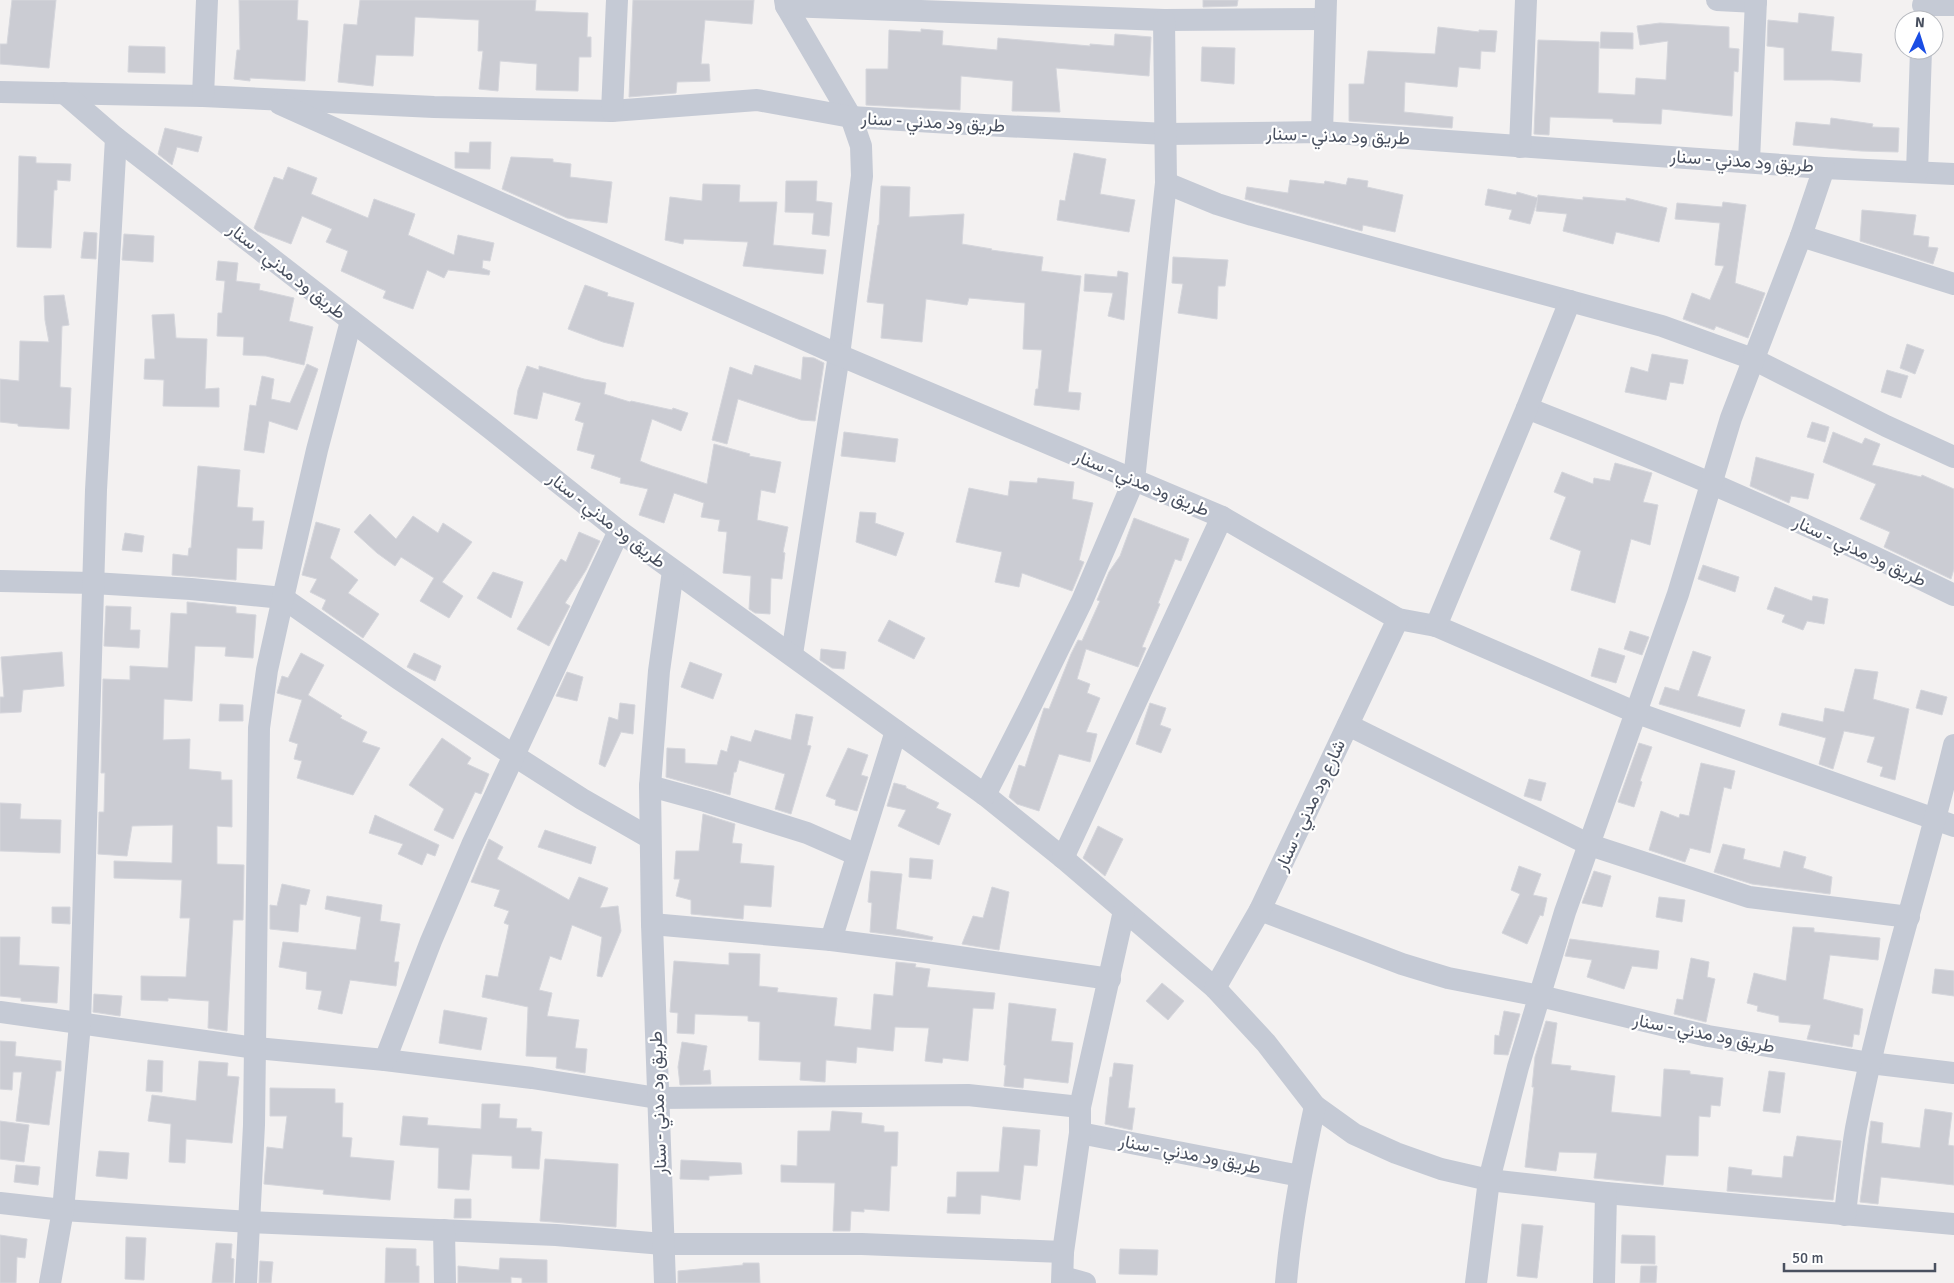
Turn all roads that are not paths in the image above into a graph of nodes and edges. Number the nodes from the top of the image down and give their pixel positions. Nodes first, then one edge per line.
1 (207, 0) edge
2 (618, 0) edge
3 (1526, 0) edge
4 (1717, 0) edge
5 (1756, 1) edge
6 (786, 3) edge
7 (1954, 5) edge
8 (1923, 8) edge
9 (1326, 10) edge
10 (1164, 20) junction
11 (1921, 60) edge
12 (0, 92) edge
13 (64, 93) junction
14 (203, 96) junction
15 (268, 99) junction
16 (612, 111) junction
17 (851, 117) junction
18 (1322, 132) junction
19 (1166, 134) junction
20 (116, 138) junction
21 (1520, 147) junction
22 (1749, 161) junction
23 (1824, 168) junction
24 (1917, 172) junction
25 (1954, 174) edge
26 (1166, 183) junction
27 (1800, 236) junction
28 (1954, 284) edge
29 (1570, 301) junction
30 (351, 321) junction
31 (839, 355) junction
32 (1753, 359) junction
33 (1528, 408) junction
34 (1954, 457) edge
35 (1134, 480) junction
36 (1711, 483) junction
37 (1222, 517) junction
38 (619, 531) junction
39 (673, 571) junction
40 (0, 581) edge
41 (93, 583) junction
42 (1954, 595) edge
43 (282, 598) junction
44 (1398, 619) junction
45 (1436, 626) junction
46 (792, 654) junction
47 (1637, 712) junction
48 (1348, 725) junction
49 (896, 731) junction
50 (1954, 745) edge
51 (513, 755) junction
52 (650, 786) junction
53 (985, 795) junction
54 (1945, 823) edge
55 (650, 838) junction
56 (1590, 846) junction
57 (857, 855) junction
58 (1063, 858) junction
59 (1124, 910) junction
60 (1260, 910) junction
61 (1909, 917) junction
62 (652, 924) junction
63 (831, 940) junction
64 (1110, 979) junction
65 (1215, 988) junction
66 (1540, 996) junction
67 (0, 1012) edge
68 (80, 1024) junction
69 (256, 1048) junction
70 (385, 1060) junction
71 (1870, 1063) junction
72 (1954, 1073) edge
73 (658, 1098) junction
74 (1315, 1106) junction
75 (1080, 1107) junction
76 (1080, 1133) junction
77 (1300, 1176) junction
78 (1489, 1180) junction
79 (1606, 1193) junction
80 (0, 1203) edge
81 (64, 1210) junction
82 (1844, 1215) junction
83 (250, 1222) junction
84 (1954, 1224) edge
85 (444, 1230) junction
86 (663, 1244) junction
87 (1063, 1252) junction
88 (1062, 1280) edge
89 (50, 1283) edge
90 (246, 1283) edge
91 (445, 1283) edge
92 (665, 1283) edge
93 (1085, 1283) edge
94 (1286, 1283) edge
95 (1476, 1283) edge
96 (1604, 1283) edge

1 - 14 street
2 - 16 street
3 - 21 street
4 - 5 street
5 - 22 street
6 - 10 street
6 - 17 street
7 - 8 street
9 - 10 street
9 - 18 street
10 - 19 street
11 - 24 street
12 - 13 street
13 - 14 street, طريق ود مدني - سنار
13 - 20 street, طريق ود مدني - سنار
14 - 15 street, طريق ود مدني - سنار
15 - 16 street, طريق ود مدني - سنار
15 - 31 street, طريق ود مدني - سنار
16 - 17 street, طريق ود مدني - سنار
17 - 19 street, طريق ود مدني - سنار
17 - 31 street, طريق ود مدني - سنار
18 - 19 street, طريق ود مدني - سنار
18 - 21 street, طريق ود مدني - سنار
19 - 26 street
20 - 30 street, طريق ود مدني - سنار
20 - 41 street
21 - 22 street, طريق ود مدني - سنار
22 - 23 street, طريق ود مدني - سنار
23 - 24 street, طريق ود مدني - سنار
23 - 27 street, طريق ود مدني - سنار
24 - 25 street, طريق ود مدني - سنار
26 - 29 street
26 - 35 street
27 - 28 street
27 - 32 street, طريق ود مدني - سنار
29 - 32 street
29 - 33 street
30 - 38 street, طريق ود مدني - سنار
30 - 43 street
31 - 35 street, طريق ود مدني - سنار
31 - 46 street, طريق ود مدني - سنار
32 - 34 street
32 - 36 street, طريق ود مدني - سنار
33 - 36 street, طريق ود مدني - سنار
33 - 45 street
35 - 37 street, طريق ود مدني - سنار
35 - 53 street
36 - 42 street, طريق ود مدني - سنار
36 - 47 street, طريق ود مدني - سنار
37 - 44 street, طريق ود مدني - سنار
37 - 58 street
38 - 39 street, طريق ود مدني - سنار
38 - 51 street
39 - 46 street, طريق ود مدني - سنار
39 - 52 street, طريق ود مدني - سنار
40 - 41 street
41 - 43 street
41 - 68 street
43 - 51 street
43 - 69 street
44 - 45 street, طريق ود مدني - سنار
44 - 48 street, شارع ود مدني - سنار
45 - 47 street, طريق ود مدني - سنار
46 - 49 street, طريق ود مدني - سنار
47 - 54 street, طريق ود مدني - سنار
47 - 56 street, طريق ود مدني - سنار
48 - 56 street
48 - 60 street, شارع ود مدني - سنار
49 - 53 street, طريق ود مدني - سنار
49 - 57 street
50 - 54 street
51 - 55 street
51 - 70 street
52 - 55 street, طريق ود مدني - سنار
52 - 57 street
53 - 58 street, طريق ود مدني - سنار
54 - 61 street
55 - 62 street, طريق ود مدني - سنار
56 - 61 street
56 - 66 street, طريق ود مدني - سنار
57 - 63 street
58 - 59 street, طريق ود مدني - سنار
59 - 64 street
59 - 65 street, طريق ود مدني - سنار
60 - 65 street, شارع ود مدني - سنار
60 - 66 street, طريق ود مدني - سنار
61 - 71 street
62 - 63 street
62 - 73 street, طريق ود مدني - سنار
63 - 64 street
64 - 75 street
65 - 74 street, طريق ود مدني - سنار
66 - 71 street, طريق ود مدني - سنار
66 - 78 street, طريق ود مدني - سنار
67 - 68 street
68 - 69 street
68 - 81 street
69 - 70 street
69 - 83 street
70 - 73 street
71 - 72 street, طريق ود مدني - سنار
71 - 82 street
73 - 75 street
73 - 86 street, طريق ود مدني - سنار
74 - 77 street
74 - 78 street, طريق ود مدني - سنار
75 - 76 street
76 - 77 street, طريق ود مدني - سنار
76 - 87 street
77 - 94 street
78 - 79 street, طريق ود مدني - سنار
78 - 95 street, طريق ود مدني - سنار
79 - 82 street, طريق ود مدني - سنار
79 - 96 street
80 - 81 street
81 - 83 street
81 - 89 street
82 - 84 street, طريق ود مدني - سنار
83 - 85 street
83 - 90 street
85 - 86 street
85 - 91 street
86 - 87 street
86 - 92 street, طريق ود مدني - سنار
87 - 88 street
88 - 93 street

